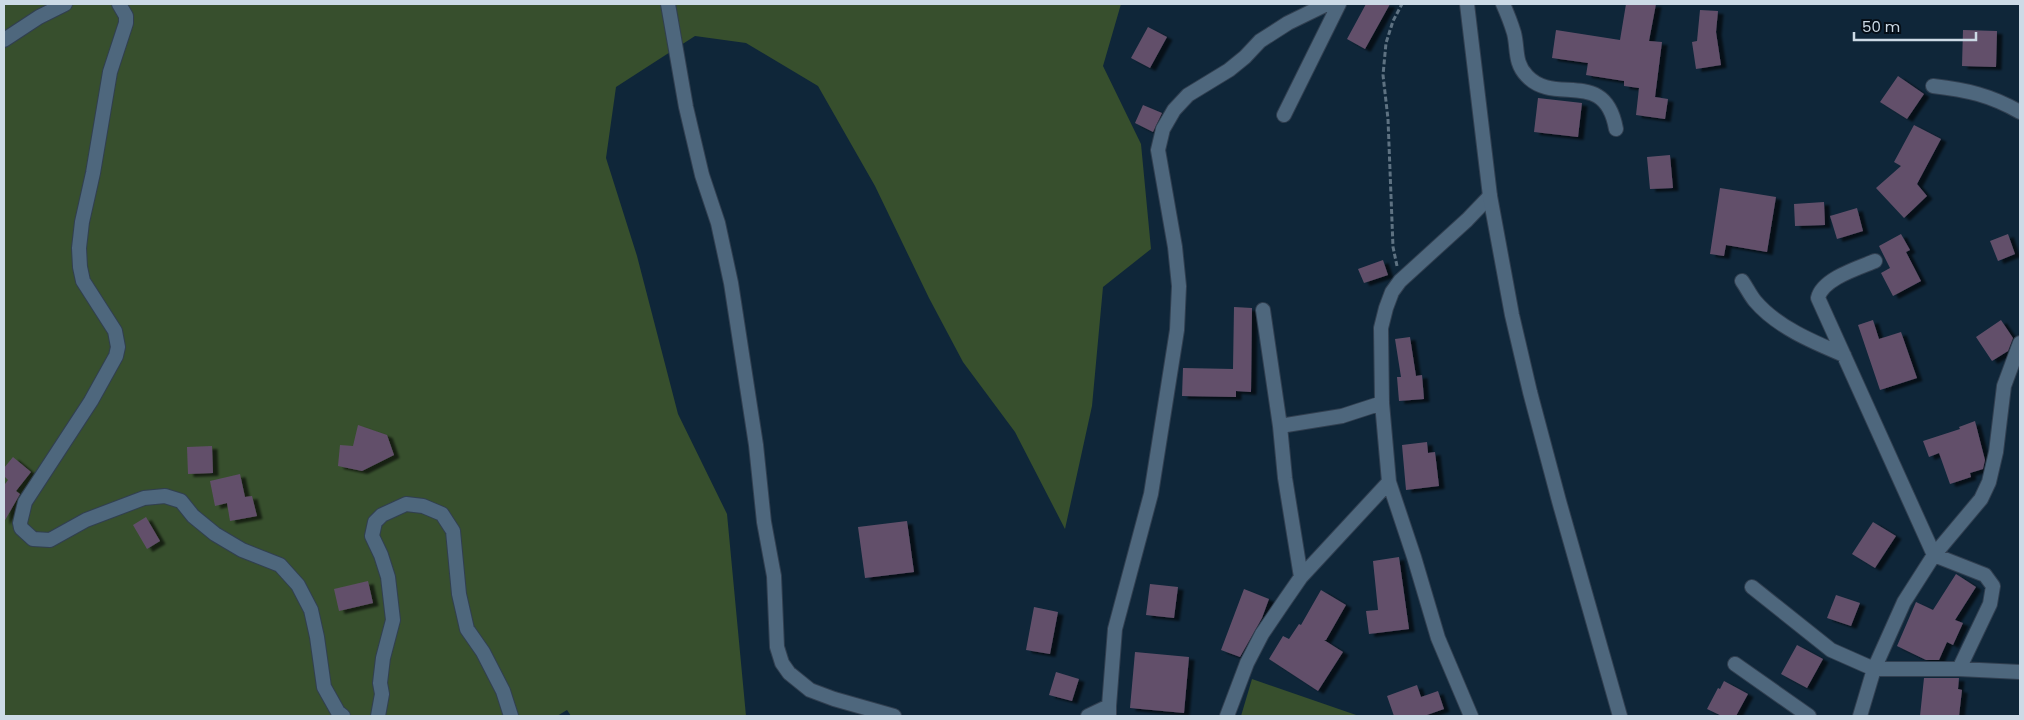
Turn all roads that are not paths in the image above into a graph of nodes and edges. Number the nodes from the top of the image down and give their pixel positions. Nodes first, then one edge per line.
1 (65, 4) edge
2 (119, 4) edge
3 (668, 4) edge
4 (1327, 4) edge
5 (1338, 4) edge
6 (1467, 4) edge
7 (1503, 4) edge
8 (4, 40) edge
9 (1933, 86) dead end
10 (2020, 112) edge
11 (1284, 115) dead end
12 (1616, 129) dead end
13 (1490, 196) junction
14 (1875, 261) dead end
15 (1742, 281) dead end
16 (1263, 310) dead end
17 (2020, 343) edge
18 (1844, 355) junction
19 (1382, 403) junction
20 (1280, 426) junction
21 (1389, 482) junction
22 (1934, 555) junction
23 (1301, 577) junction
24 (1752, 587) dead end
25 (1735, 664) dead end
26 (1959, 668) junction
27 (1874, 669) junction
28 (2020, 672) edge
29 (1109, 711) edge
30 (343, 716) edge
31 (378, 716) edge
32 (511, 716) edge
33 (894, 716) edge
34 (1088, 716) edge
35 (1227, 716) edge
36 (1470, 716) edge
37 (1620, 716) edge
38 (1809, 716) edge
39 (1860, 716) edge

1 - 8 street
2 - 30 street
3 - 33 street
4 - 29 street
5 - 11 street
6 - 13 street
7 - 12 street
9 - 10 street
13 - 19 street
13 - 37 street
14 - 18 street
15 - 18 street
16 - 20 street
17 - 22 street
18 - 22 street
19 - 20 street
19 - 21 street
20 - 23 street
21 - 23 street
21 - 36 street
22 - 26 street
22 - 27 street
23 - 35 street
24 - 27 street
25 - 38 street
26 - 27 street
26 - 28 street
27 - 39 street
29 - 34 street
31 - 32 street

